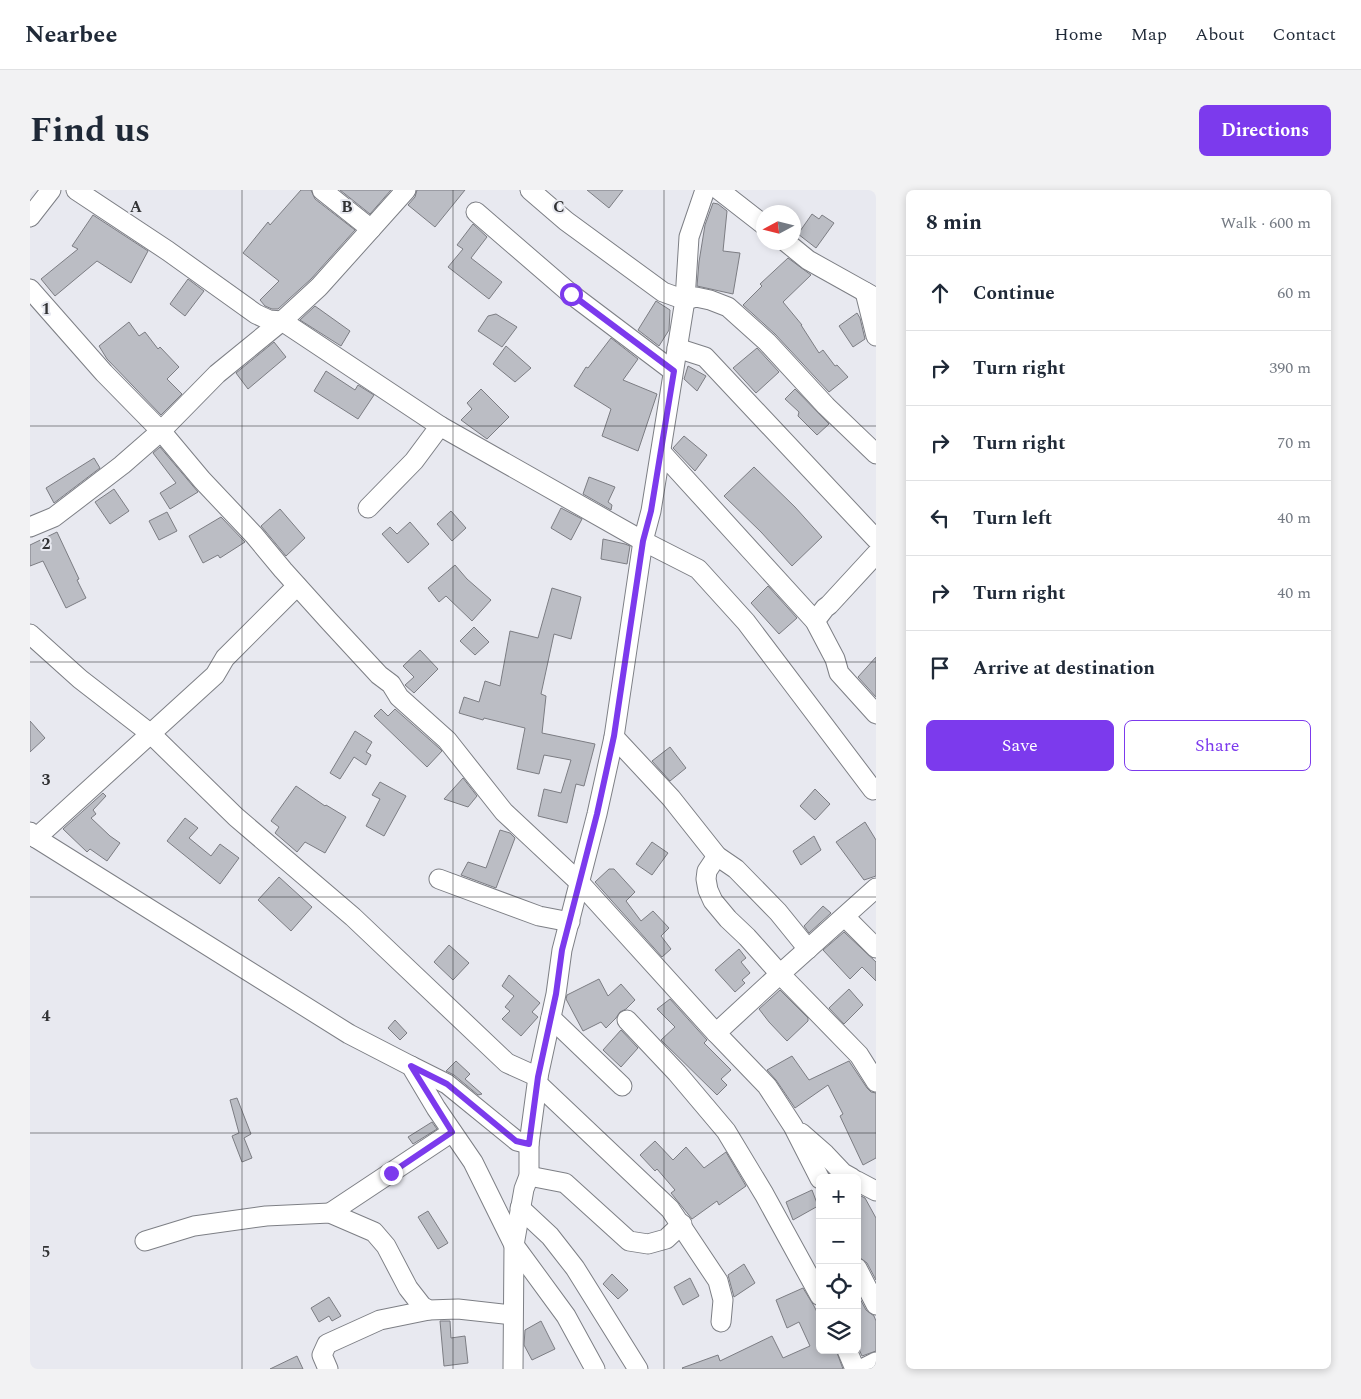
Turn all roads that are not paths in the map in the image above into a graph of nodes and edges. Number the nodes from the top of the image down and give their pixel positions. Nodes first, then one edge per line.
1 (50, 190) edge
2 (76, 190) edge
3 (322, 190) edge
4 (406, 190) edge
5 (530, 190) edge
6 (705, 190) edge
7 (719, 190) edge
8 (476, 212) dead end
9 (30, 217) edge
10 (756, 219) edge
11 (371, 229) junction
12 (796, 250) edge
13 (30, 289) edge
14 (870, 295) edge
15 (684, 300) junction
16 (282, 321) junction
17 (876, 336) edge
18 (677, 348) junction
19 (674, 371) junction
20 (440, 426) junction
21 (161, 431) junction
22 (661, 452) junction
23 (876, 454) edge
24 (368, 508) dead end
25 (30, 527) edge
26 (876, 539) edge
27 (643, 541) junction
28 (876, 554) edge
29 (297, 586) junction
30 (815, 621) junction
31 (30, 634) edge
32 (876, 714) edge
33 (151, 734) junction
34 (614, 736) junction
35 (873, 790) dead end
36 (33, 835) edge
37 (717, 856) junction
38 (439, 879) dead end
39 (579, 882) junction
40 (876, 888) edge
41 (845, 916) junction
42 (570, 922) junction
43 (876, 948) edge
44 (808, 949) junction
45 (780, 974) junction
46 (551, 1018) junction
47 (627, 1020) dead end
48 (716, 1033) junction
49 (411, 1066) junction
50 (538, 1081) junction
51 (876, 1082) edge
52 (622, 1086) dead end
53 (793, 1126) junction
54 (452, 1132) junction
55 (529, 1144) junction
56 (817, 1174) edge
57 (845, 1174) edge
58 (529, 1176) junction
59 (861, 1183) edge
60 (876, 1191) edge
61 (520, 1208) junction
62 (330, 1213) junction
63 (682, 1224) junction
64 (145, 1241) dead end
65 (514, 1245) junction
66 (861, 1276) edge
67 (816, 1289) edge
68 (876, 1305) edge
69 (429, 1310) junction
70 (512, 1315) junction
71 (721, 1322) dead end
72 (849, 1354) edge
73 (876, 1362) edge
74 (328, 1369) edge
75 (513, 1369) edge
76 (595, 1369) edge
77 (638, 1369) edge
78 (855, 1369) edge
79 (862, 1369) edge

1 - 9 street
2 - 16 street
3 - 11 street
4 - 11 street
5 - 15 street
6 - 15 street
7 - 10 street
8 - 19 street
11 - 16 street
12 - 14 street
13 - 21 street
14 - 17 street
15 - 18 street
15 - 23 street
16 - 20 street
16 - 21 street
18 - 19 street
18 - 26 street
19 - 22 street
20 - 24 street
20 - 27 street
21 - 25 street
21 - 29 street
22 - 27 street
22 - 30 street
27 - 34 street
27 - 35 street
28 - 30 street
29 - 33 street
29 - 39 street
30 - 32 street
31 - 33 street
33 - 36 street
33 - 50 street
34 - 37 street
34 - 39 street
36 - 49 street
37 - 44 street
37 - 45 street
38 - 42 street
39 - 42 street
39 - 48 street
40 - 41 street
41 - 43 street
41 - 44 street
42 - 46 street
44 - 45 street
45 - 48 street
45 - 51 street
46 - 50 street
46 - 52 street
47 - 67 street
48 - 53 street
49 - 54 street
49 - 55 street
50 - 55 street
50 - 63 street
53 - 56 street
53 - 57 street
54 - 62 street
54 - 65 street
55 - 58 street
58 - 61 street
58 - 63 street
59 - 60 street
61 - 65 street
61 - 77 street
62 - 64 street
62 - 69 street
63 - 71 street
65 - 70 street
65 - 76 street
66 - 68 street
69 - 70 street
69 - 74 street
70 - 75 street
72 - 78 street
73 - 79 street

